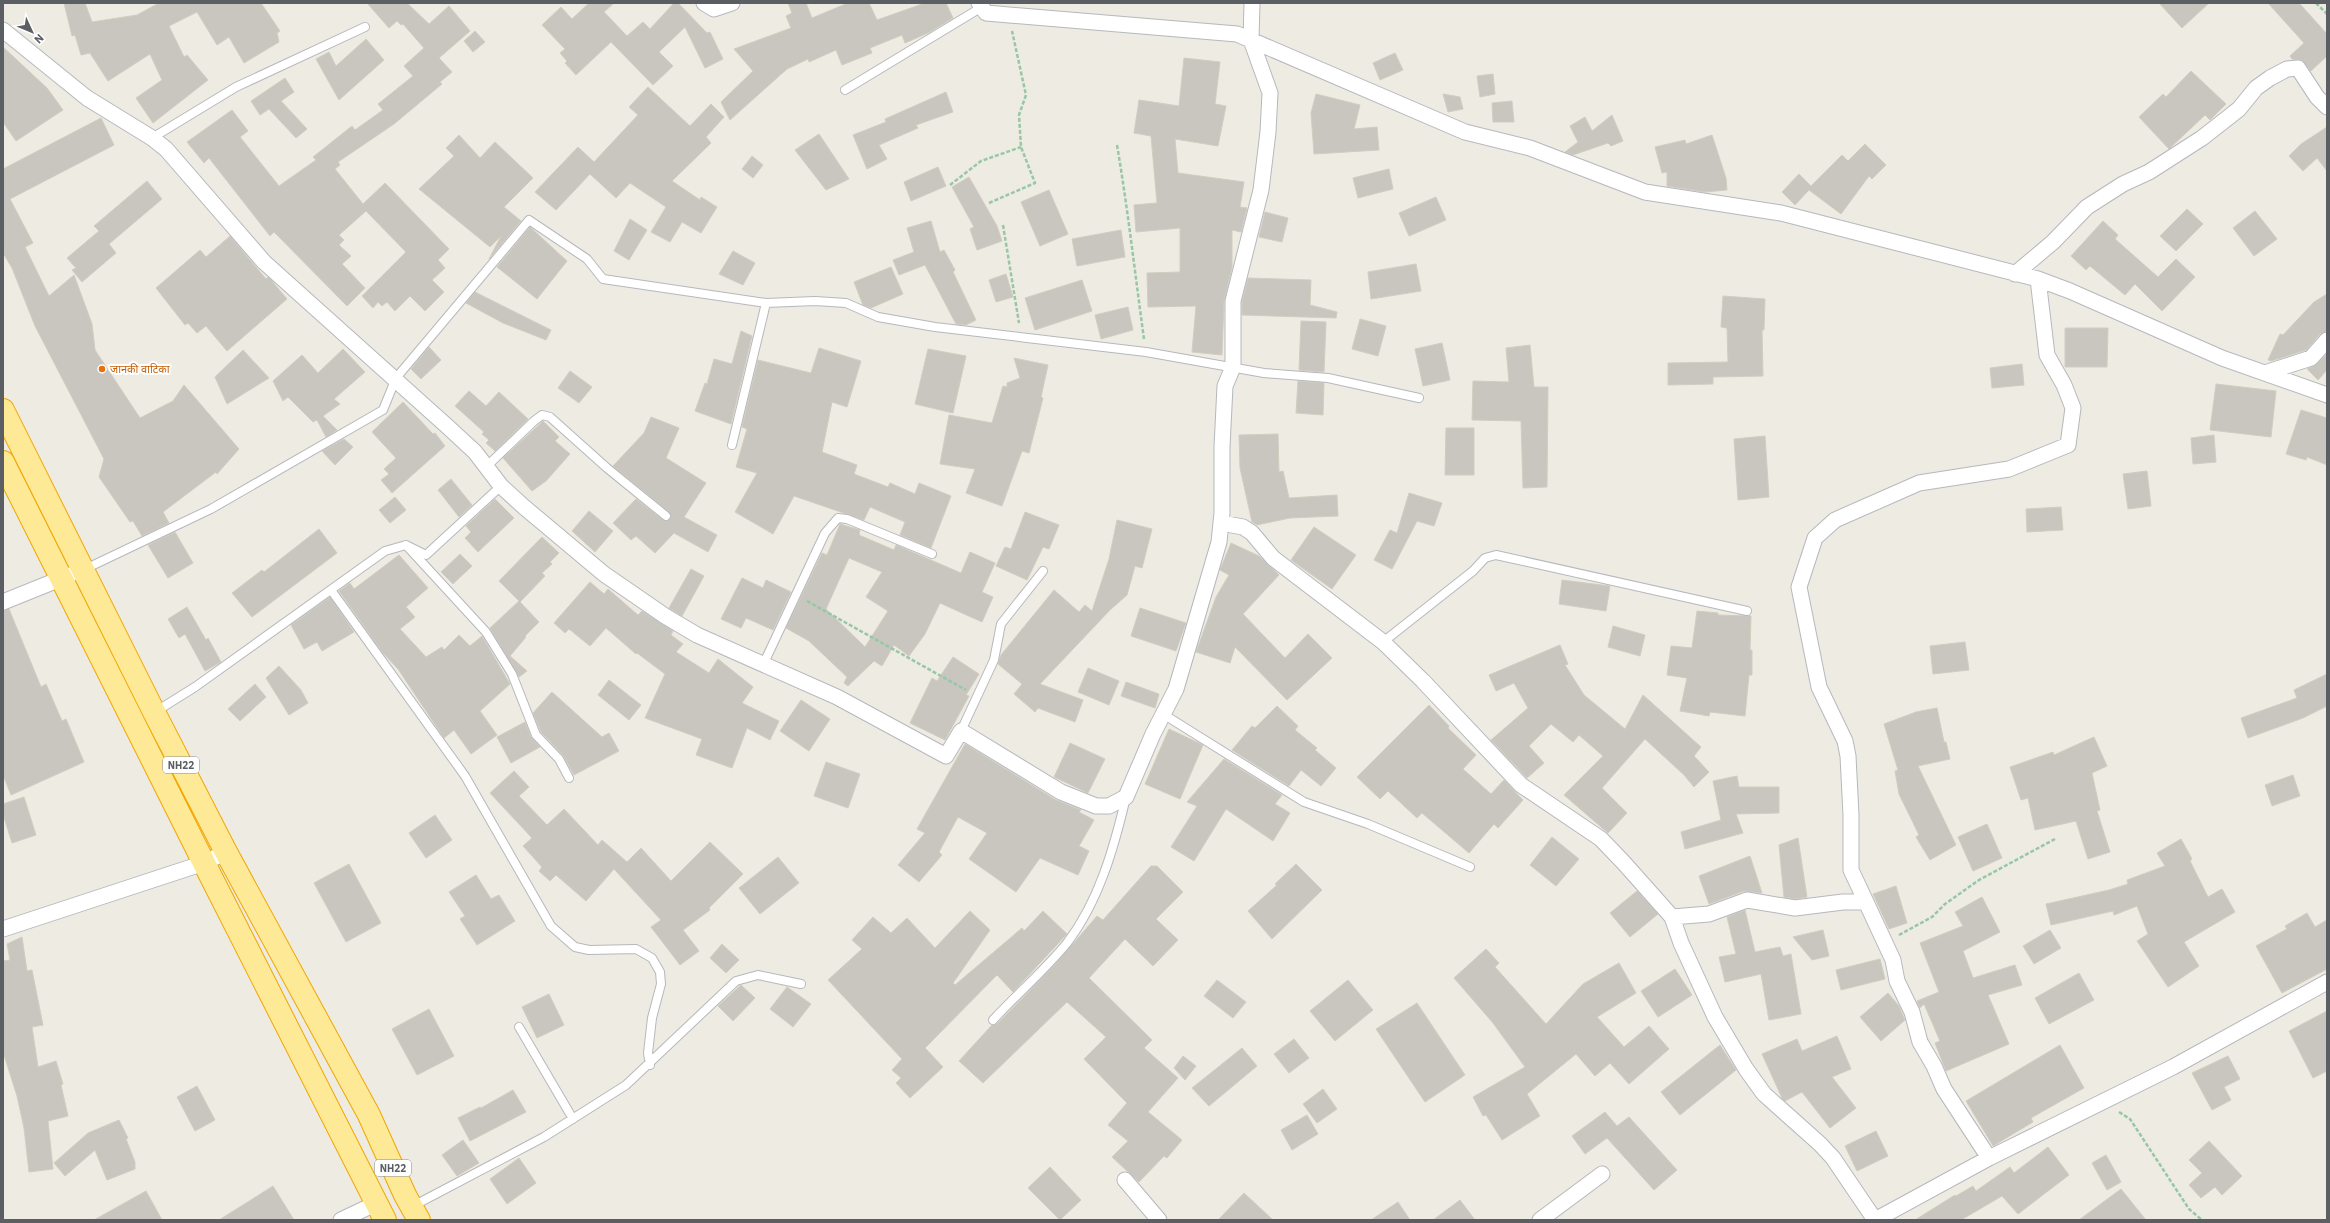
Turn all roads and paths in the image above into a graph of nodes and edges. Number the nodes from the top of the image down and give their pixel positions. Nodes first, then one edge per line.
1 (704, 3) edge
2 (732, 3) edge
3 (1252, 3) edge
4 (2316, 3) edge
5 (980, 5) edge
6 (2327, 14) edge
7 (1008, 15) junction
8 (365, 27) dead end
9 (3, 30) edge
10 (1251, 40) junction
11 (845, 90) dead end
12 (2327, 107) edge
13 (152, 138) junction
14 (1117, 145) dead end
15 (1021, 147) junction
16 (950, 185) dead end
17 (989, 203) dead end
18 (1003, 225) dead end
19 (2015, 274) junction
20 (2038, 279) junction
21 (766, 303) junction
22 (1021, 337) junction
23 (2327, 340) edge
24 (1146, 352) junction
25 (1233, 367) junction
26 (2265, 373) junction
27 (396, 378) junction
28 (2327, 395) edge
29 (1419, 398) dead end
30 (3, 410) edge
31 (732, 445) dead end
32 (3, 462) edge
33 (486, 467) junction
34 (501, 486) junction
35 (666, 516) dead end
36 (1221, 523) junction
37 (406, 545) junction
38 (932, 554) dead end
39 (82, 570) junction
40 (1043, 571) dead end
41 (61, 578) junction
42 (331, 590) junction
43 (796, 595) junction
44 (3, 602) edge
45 (1747, 611) dead end
46 (1383, 642) junction
47 (763, 665) junction
48 (967, 691) dead end
49 (154, 712) junction
50 (1163, 714) junction
51 (961, 731) junction
52 (569, 778) dead end
53 (1126, 797) junction
54 (2055, 839) dead end
55 (226, 852) junction
56 (204, 863) junction
57 (1470, 867) dead end
58 (1866, 902) junction
59 (1672, 918) junction
60 (3, 929) edge
61 (1886, 946) junction
62 (2327, 982) edge
63 (801, 984) dead end
64 (993, 1020) dead end
65 (519, 1028) dead end
66 (650, 1065) junction
67 (2101, 1102) junction
68 (573, 1119) junction
69 (1989, 1158) junction
70 (1602, 1174) dead end
71 (1125, 1180) dead end
72 (381, 1212) edge
73 (416, 1213) edge
74 (1899, 1214) edge
75 (341, 1220) edge
76 (1159, 1220) edge
77 (1540, 1220) edge
78 (1875, 1220) edge
79 (2202, 1220) edge

1 - 2 street
3 - 10 street
4 - 6 path
5 - 7 street
5 - 11 lane
7 - 10 street
7 - 15 path
8 - 13 lane
9 - 13 street
10 - 19 street
10 - 25 street
12 - 19 street
13 - 27 street
14 - 24 path
15 - 16 path
15 - 17 path
18 - 22 path
19 - 20 street
20 - 26 street
20 - 58 street
21 - 22 lane
21 - 27 lane
21 - 31 lane
22 - 24 lane
23 - 26 street
24 - 25 lane
25 - 29 lane
25 - 36 street
26 - 28 street
27 - 33 street
27 - 39 lane
30 - 39 highway, NH22
32 - 41 highway, NH22
33 - 34 street
33 - 35 lane
34 - 37 lane
34 - 47 street
36 - 46 street
36 - 50 street
37 - 42 lane
37 - 52 lane
38 - 43 lane
39 - 41 street
39 - 49 highway, NH22
40 - 51 lane
41 - 44 street
41 - 56 highway, NH22
42 - 49 lane
42 - 66 lane
43 - 47 lane
43 - 48 path
45 - 46 lane
46 - 59 street
47 - 51 street
49 - 55 highway, NH22
50 - 53 street
50 - 57 lane
51 - 53 street
53 - 64 lane
54 - 61 path
55 - 56 street
55 - 73 highway, NH22
56 - 60 street
56 - 72 highway, NH22
58 - 59 street
58 - 61 street
59 - 78 street
61 - 69 street
62 - 67 street
63 - 66 lane
65 - 68 lane
66 - 68 lane
67 - 69 street
67 - 79 path
68 - 73 lane
69 - 74 street
70 - 77 street
71 - 76 street
72 - 75 street
74 - 78 street

